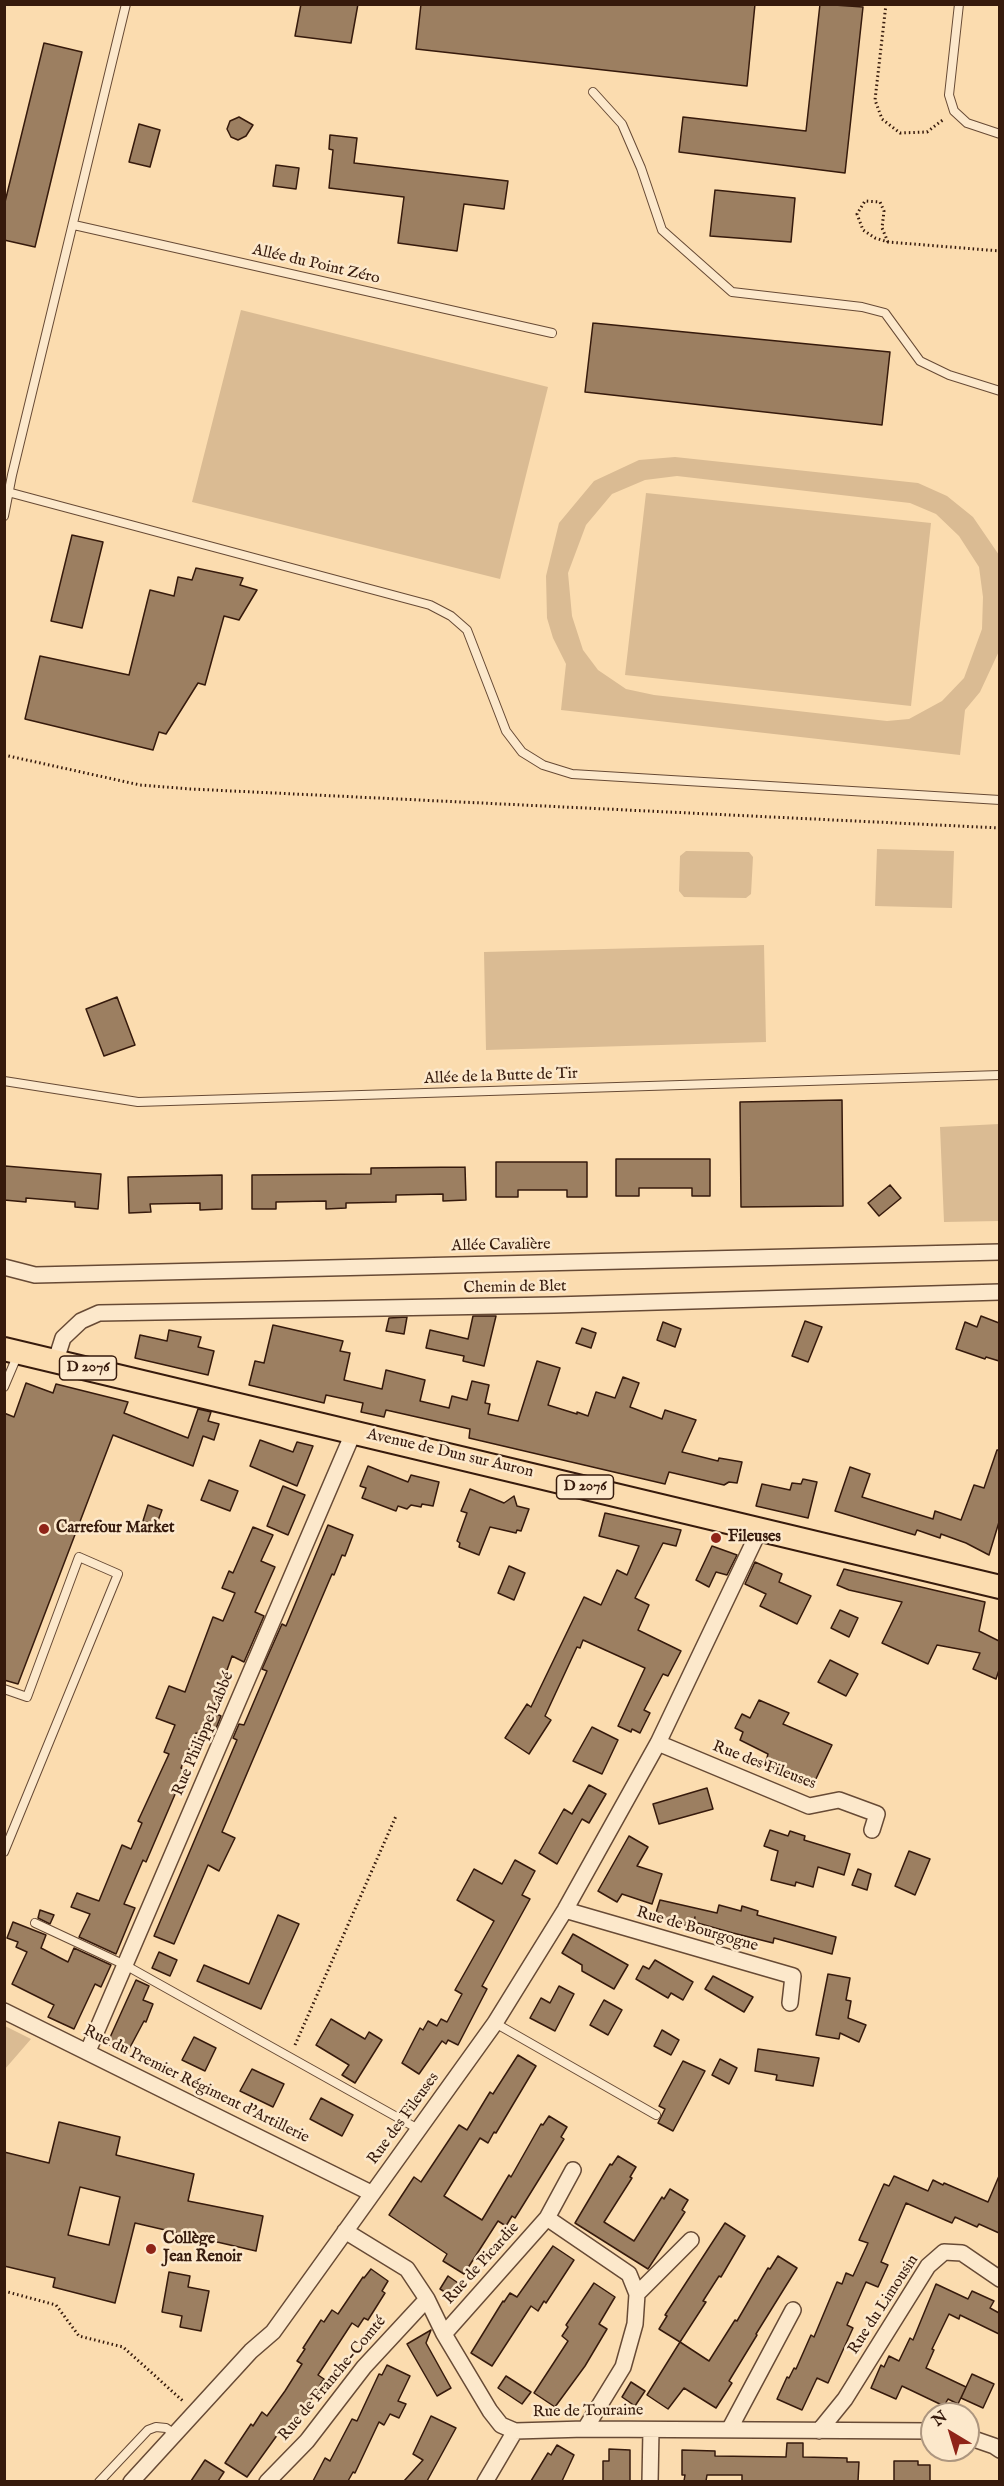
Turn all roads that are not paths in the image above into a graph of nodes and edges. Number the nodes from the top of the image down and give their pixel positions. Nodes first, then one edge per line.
1 (126, 4) edge
2 (959, 4) edge
3 (593, 92) dead end
4 (999, 134) edge
5 (74, 225) junction
6 (552, 333) dead end
7 (999, 391) edge
8 (7, 491) edge
9 (4, 516) edge
10 (999, 800) edge
11 (999, 1076) edge
12 (4, 1081) edge
13 (999, 1252) edge
14 (4, 1267) edge
15 (999, 1292) edge
16 (11, 1351) edge
17 (56, 1360) junction
18 (4, 1387) edge
19 (354, 1431) junction
20 (760, 1529) junction
21 (999, 1587) edge
22 (4, 1689) edge
23 (658, 1743) junction
24 (872, 1830) dead end
25 (4, 1852) edge
26 (565, 1910) junction
27 (35, 1923) dead end
28 (125, 1965) junction
29 (790, 2003) dead end
30 (4, 2011) edge
31 (495, 2023) junction
32 (88, 2051) junction
33 (656, 2115) dead end
34 (420, 2130) junction
35 (573, 2170) dead end
36 (371, 2193) junction
37 (547, 2218) junction
38 (345, 2231) junction
39 (691, 2240) dead end
40 (999, 2279) edge
41 (637, 2294) junction
42 (426, 2299) junction
43 (793, 2310) dead end
44 (444, 2334) junction
45 (585, 2429) junction
46 (651, 2430) junction
47 (729, 2430) junction
48 (515, 2431) junction
49 (819, 2431) junction
50 (920, 2431) edge
51 (175, 2434) junction
52 (980, 2441) edge
53 (999, 2450) edge
54 (99, 2481) edge
55 (131, 2481) edge
56 (267, 2481) edge
57 (485, 2481) edge
58 (650, 2481) edge

1 - 5 lane
2 - 4 lane
3 - 7 lane
5 - 6 lane, Allée du Point Zéro
5 - 8 lane
8 - 9 lane
8 - 10 lane
11 - 12 lane, Allée de la Butte de Tir
13 - 14 street, Allée Cavalière
15 - 17 street, Chemin de Blet
16 - 17 main road, Avenue de Dun sur Auron / D 2076
16 - 18 lane
17 - 19 main road, Avenue de Dun sur Auron / D 2076
19 - 20 main road, Avenue de Dun sur Auron / D 2076
19 - 28 street, Rue Philippe Labbé
20 - 21 main road, Avenue de Dun sur Auron / D 2076
20 - 23 street, Rue des Fileuses
22 - 25 lane
23 - 24 street, Rue des Fileuses
23 - 26 street, Rue des Fileuses
26 - 29 street, Rue de Bourgogne
26 - 31 street, Rue des Fileuses
27 - 28 lane
28 - 32 street, Rue Philippe Labbé
28 - 34 lane
30 - 32 street, Rue du Premier Régiment d'Artillerie
31 - 33 lane
31 - 34 street, Rue des Fileuses
32 - 36 street, Rue du Premier Régiment d'Artillerie
34 - 36 street, Rue des Fileuses
35 - 37 street, Rue de Picardie
36 - 38 street, Rue des Fileuses
37 - 41 street
37 - 44 street, Rue de Picardie
38 - 42 street, Rue de Touraine
38 - 51 street, Rue des Fileuses
39 - 41 street
40 - 49 street, Rue du Limousin
41 - 45 street
42 - 44 street, Rue de Touraine
42 - 56 street, Rue de Franche-Comté
43 - 47 street
44 - 48 street, Rue de Touraine
45 - 46 street, Rue de Touraine
45 - 48 street, Rue de Touraine
46 - 47 street, Rue de Touraine
46 - 58 street
47 - 49 street, Rue de Touraine
48 - 57 street
49 - 50 street, Rue de Touraine
51 - 54 lane
51 - 55 street, Rue des Fileuses
52 - 53 street

